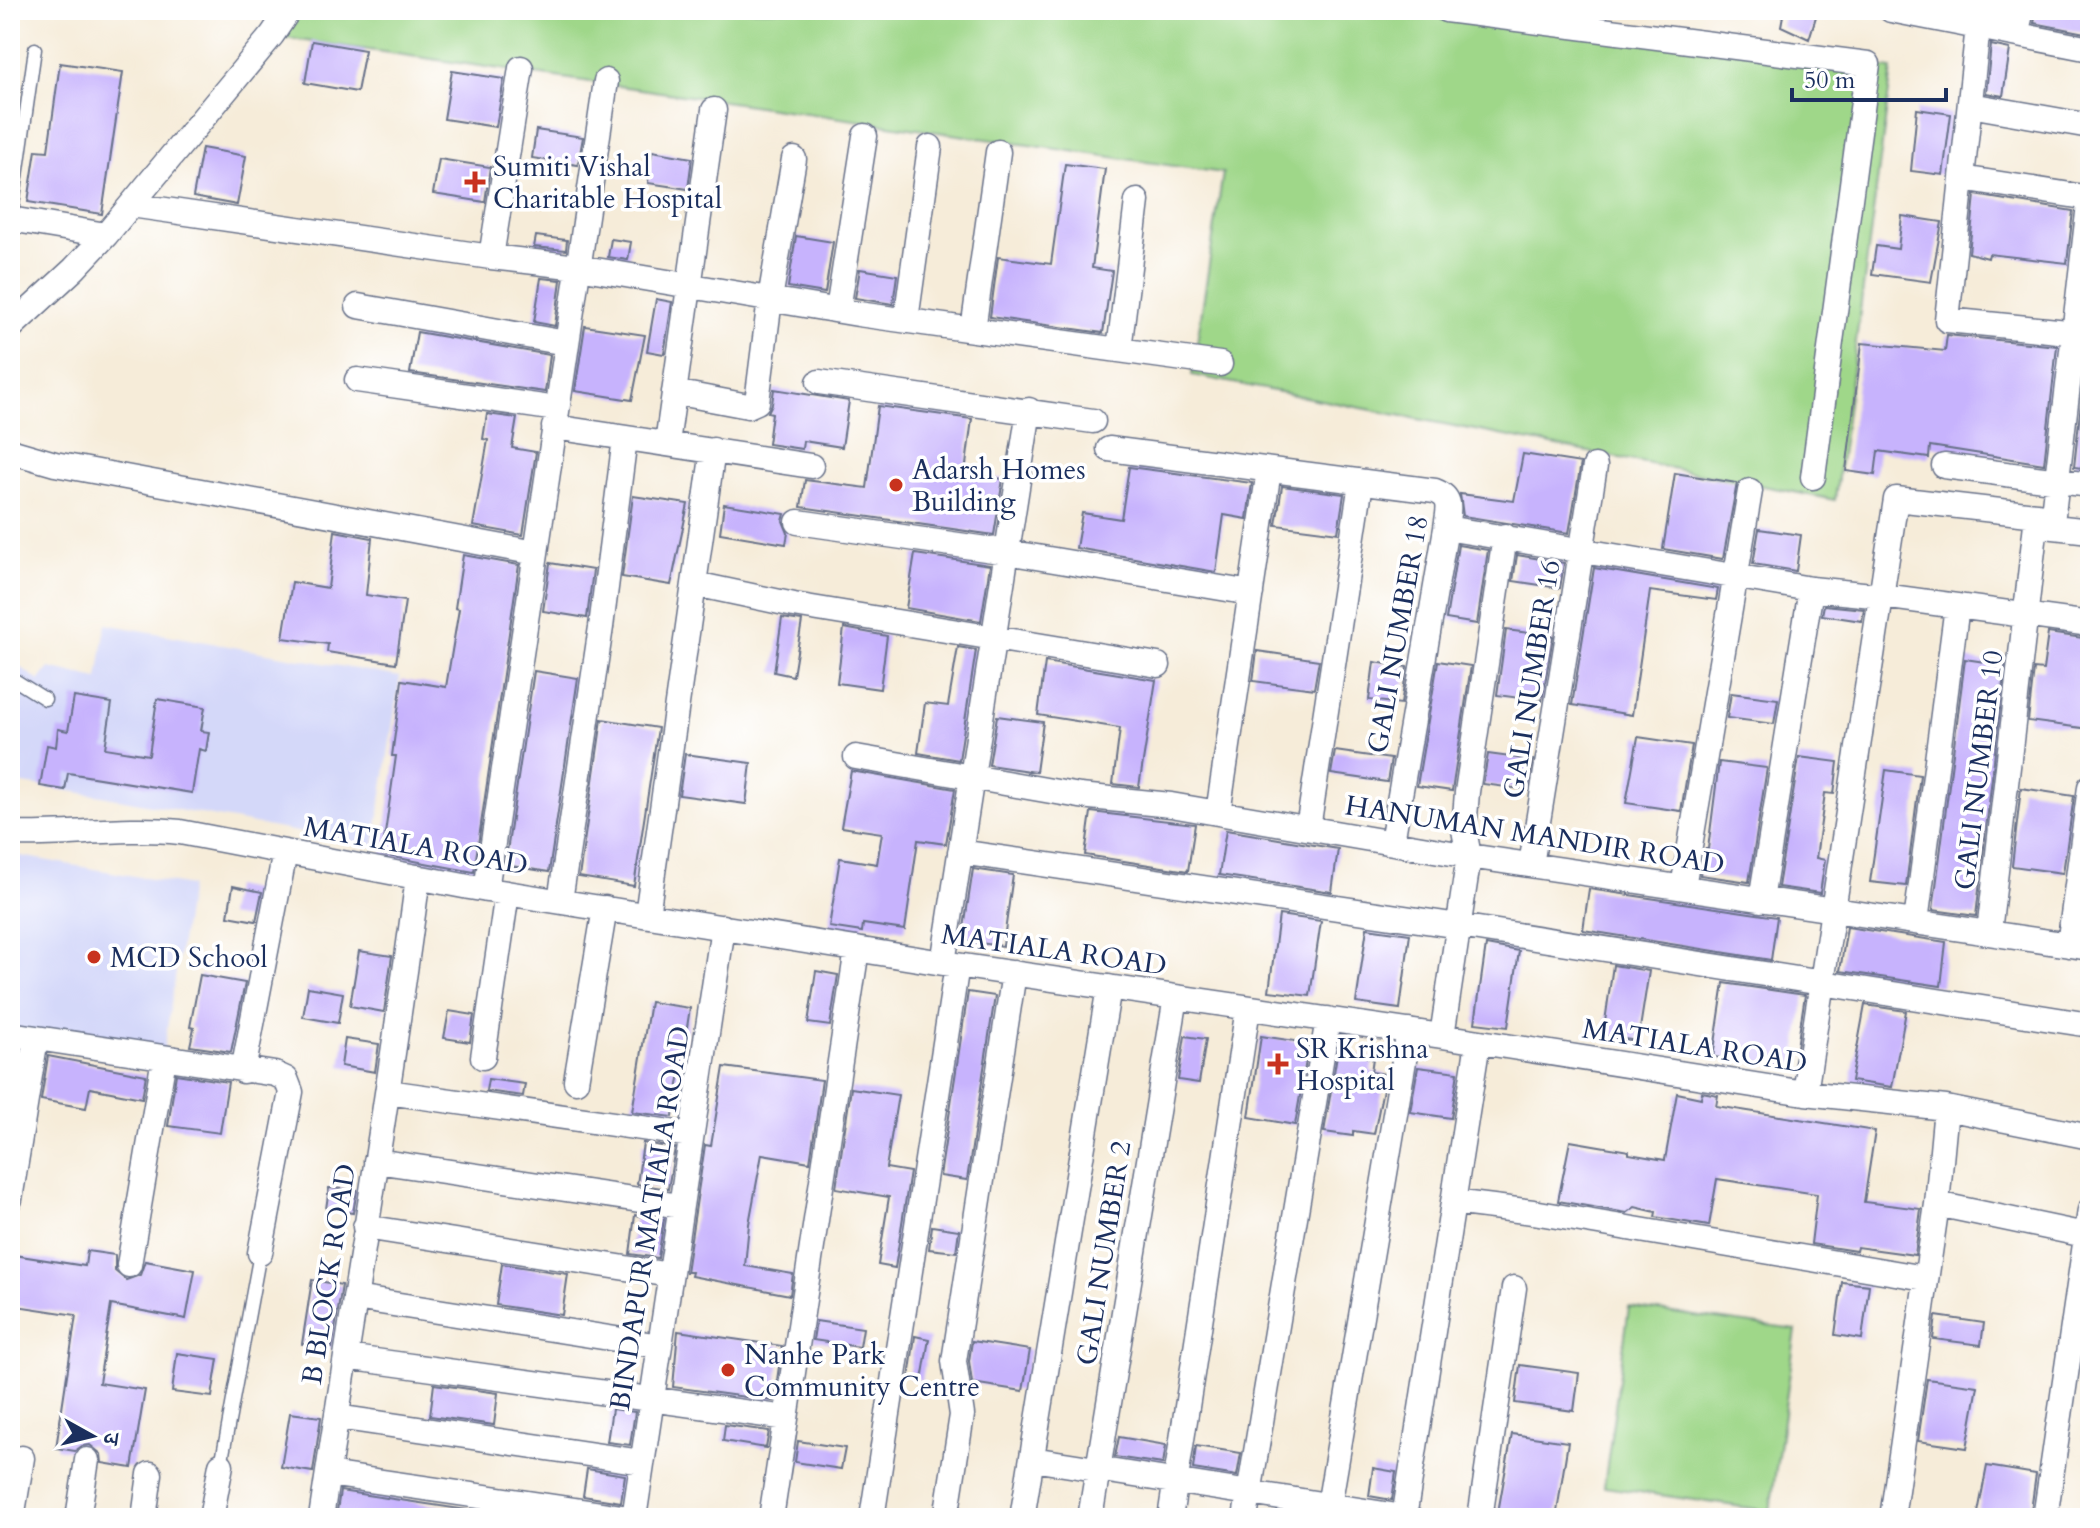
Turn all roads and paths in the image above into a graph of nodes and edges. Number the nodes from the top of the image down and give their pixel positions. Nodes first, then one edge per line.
1 (289, 10) edge
2 (1446, 10) edge
3 (1891, 10) edge
4 (1940, 14) edge
5 (2019, 22) edge
6 (1978, 26) junction
7 (35, 49) dead end
8 (2090, 49) edge
9 (521, 68) dead end
10 (606, 81) dead end
11 (1970, 105) junction
12 (714, 110) dead end
13 (2090, 126) edge
14 (865, 136) dead end
15 (930, 147) dead end
16 (998, 152) dead end
17 (794, 159) dead end
18 (1962, 178) junction
19 (2090, 197) edge
20 (1137, 201) dead end
21 (131, 205) junction
22 (10, 219) edge
23 (106, 235) junction
24 (491, 257) junction
25 (2086, 266) edge
26 (578, 267) junction
27 (689, 286) junction
28 (770, 299) junction
29 (358, 306) dead end
30 (838, 310) junction
31 (906, 320) junction
32 (10, 328) edge
33 (973, 330) junction
34 (2082, 333) edge
35 (566, 343) junction
36 (1119, 350) junction
37 (1220, 364) dead end
38 (357, 380) dead end
39 (819, 382) dead end
40 (674, 392) junction
41 (1029, 410) junction
42 (556, 418) junction
43 (1093, 421) dead end
44 (625, 438) junction
45 (667, 443) junction
46 (1109, 449) dead end
47 (713, 450) junction
48 (10, 451) edge
49 (811, 466) dead end
50 (1595, 466) dead end
51 (1944, 466) dead end
52 (1269, 470) junction
53 (1813, 477) dead end
54 (2058, 481) junction
55 (1361, 483) junction
56 (2090, 485) edge
57 (1750, 491) dead end
58 (2036, 520) junction
59 (798, 522) dead end
60 (1446, 528) junction
61 (2090, 531) edge
62 (1505, 536) junction
63 (1582, 551) junction
64 (1007, 552) junction
65 (536, 553) junction
66 (1736, 575) junction
67 (695, 584) junction
68 (1811, 589) junction
69 (1251, 593) junction
70 (1883, 596) junction
71 (1957, 606) junction
72 (2026, 615) junction
73 (2090, 624) edge
74 (993, 638) junction
75 (1158, 665) dead end
76 (10, 677) edge
77 (45, 699) dead end
78 (856, 757) dead end
79 (971, 778) junction
80 (2090, 787) edge
81 (1218, 813) junction
82 (1308, 828) junction
83 (10, 834) edge
84 (1392, 842) junction
85 (285, 852) junction
86 (960, 852) junction
87 (1469, 856) junction
88 (1531, 865) junction
89 (418, 877) junction
90 (1683, 887) junction
91 (497, 891) junction
92 (1761, 900) junction
93 (560, 901) junction
94 (605, 908) junction
95 (1833, 909) junction
96 (647, 915) junction
97 (1916, 922) junction
98 (1459, 926) junction
99 (723, 927) junction
100 (1989, 932) junction
101 (2079, 946) edge
102 (857, 949) junction
103 (950, 964) junction
104 (1014, 973) junction
105 (1822, 984) junction
106 (1109, 987) junction
107 (1176, 997) junction
108 (1248, 1008) junction
109 (1328, 1019) junction
110 (2090, 1025) edge
111 (1409, 1031) junction
112 (10, 1034) edge
113 (1442, 1036) junction
114 (36, 1038) junction
115 (1478, 1042) junction
116 (483, 1057) dead end
117 (164, 1058) junction
118 (243, 1071) junction
119 (576, 1081) dead end
120 (388, 1092) junction
121 (1805, 1093) junction
122 (1946, 1108) junction
123 (691, 1135) junction
124 (2090, 1137) edge
125 (376, 1161) junction
126 (10, 1199) edge
127 (1453, 1202) junction
128 (1937, 1204) junction
129 (680, 1206) junction
130 (2090, 1210) edge
131 (365, 1227) junction
132 (2088, 1236) edge
133 (260, 1253) joint
134 (129, 1265) dead end
135 (670, 1275) junction
136 (1925, 1278) junction
137 (1514, 1288) dead end
138 (355, 1298) junction
139 (660, 1346) junction
140 (346, 1357) junction
141 (652, 1400) junction
142 (337, 1417) junction
143 (786, 1418) junction
144 (22, 1458) dead end
145 (1032, 1459) junction
146 (87, 1460) dead end
147 (642, 1462) junction
148 (221, 1465) joint
149 (1098, 1470) junction
150 (150, 1474) dead end
151 (328, 1474) junction
152 (1176, 1482) junction
153 (1249, 1493) junction
154 (1328, 1512) edge
155 (12, 1518) edge
156 (78, 1518) edge
157 (144, 1518) edge
158 (211, 1518) edge
159 (321, 1518) edge
160 (632, 1518) edge
161 (771, 1518) edge
162 (872, 1518) edge
163 (946, 1518) edge
164 (1022, 1518) edge
165 (1090, 1518) edge
166 (1170, 1518) edge
167 (1245, 1518) edge
168 (1404, 1518) edge
169 (1410, 1518) edge
170 (1480, 1518) edge
171 (1892, 1518) edge
172 (2045, 1518) edge

1 - 21 street
2 - 53 street
3 - 4 street
4 - 6 street
5 - 6 street
5 - 8 street
6 - 11 street
7 - 22 lane
9 - 24 street
10 - 26 street
11 - 13 street
11 - 18 street
12 - 27 street
14 - 30 street
15 - 31 street
16 - 33 street
17 - 28 street
18 - 19 street
18 - 34 street
19 - 25 street
20 - 36 street
21 - 23 street
21 - 24 street
22 - 23 street
23 - 32 street
24 - 26 street
25 - 34 street
26 - 27 street
26 - 35 street
27 - 28 street
27 - 40 street
28 - 30 street
28 - 40 street
29 - 35 street
30 - 31 street
31 - 33 street
33 - 36 street
34 - 54 street
35 - 42 street
36 - 37 street
38 - 42 street
39 - 41 street
40 - 45 street
41 - 43 street
41 - 64 street
42 - 44 street
42 - 65 street
44 - 45 street
44 - 93 street
45 - 47 street
46 - 52 street
47 - 49 street
47 - 67 street
48 - 65 street
50 - 63 street, GALI NUMBER 16
51 - 54 street
52 - 55 street
52 - 69 street
54 - 56 street
54 - 58 street
55 - 60 street, GALI NUMBER 18
55 - 82 street
57 - 66 street
58 - 61 street
58 - 70 street
58 - 72 street, GALI NUMBER 10
59 - 64 street
60 - 62 street
60 - 84 street, GALI NUMBER 18
62 - 63 street
62 - 87 street
63 - 66 street
63 - 88 street, GALI NUMBER 16
64 - 69 street
64 - 74 street
65 - 91 street
66 - 68 street
66 - 90 street
67 - 74 street
67 - 96 street
68 - 70 street
68 - 92 street
69 - 81 street
70 - 71 street
70 - 95 street
71 - 72 street
71 - 97 street
72 - 73 street
72 - 100 street, GALI NUMBER 10
74 - 75 street
74 - 79 street
76 - 77 lane
78 - 79 street, HANUMAN MANDIR ROAD
79 - 81 street, HANUMAN MANDIR ROAD
79 - 86 street
80 - 101 street
81 - 82 street, HANUMAN MANDIR ROAD
82 - 84 street, HANUMAN MANDIR ROAD
83 - 85 street, MATIALA ROAD
84 - 87 street, HANUMAN MANDIR ROAD
85 - 89 street, MATIALA ROAD
85 - 118 street
86 - 98 street
86 - 103 street
87 - 88 street, HANUMAN MANDIR ROAD
87 - 98 street
88 - 90 street, HANUMAN MANDIR ROAD
89 - 91 street, MATIALA ROAD
89 - 120 street, B BLOCK ROAD
90 - 92 street, HANUMAN MANDIR ROAD
91 - 93 street, MATIALA ROAD
91 - 116 street
92 - 95 street, HANUMAN MANDIR ROAD
93 - 94 street, MATIALA ROAD
94 - 96 street, MATIALA ROAD
94 - 119 street
95 - 97 street, HANUMAN MANDIR ROAD
95 - 105 street
96 - 99 street, MATIALA ROAD
97 - 100 street, HANUMAN MANDIR ROAD
98 - 105 street
98 - 113 street
99 - 102 street, MATIALA ROAD
99 - 123 street, BINDAPUR MATIALA ROAD
100 - 101 street, HANUMAN MANDIR ROAD
102 - 103 street, MATIALA ROAD
102 - 143 street
103 - 104 street, MATIALA ROAD
103 - 162 street
104 - 106 street, MATIALA ROAD
104 - 163 street
105 - 110 street
105 - 121 street
106 - 107 street, MATIALA ROAD
106 - 145 street
107 - 108 street, MATIALA ROAD
107 - 149 street, GALI NUMBER 2
108 - 109 street, MATIALA ROAD
108 - 152 street
109 - 111 street, MATIALA ROAD
109 - 153 street
111 - 113 street, MATIALA ROAD
111 - 154 street
112 - 114 street
113 - 115 street, MATIALA ROAD
114 - 117 street
114 - 126 street
115 - 121 street, MATIALA ROAD
115 - 127 street
117 - 118 street
117 - 134 street
118 - 133 street
120 - 123 street
120 - 125 street, B BLOCK ROAD
121 - 122 street, MATIALA ROAD
122 - 124 street, MATIALA ROAD
122 - 128 street
123 - 129 street, BINDAPUR MATIALA ROAD
125 - 129 street
125 - 131 street, B BLOCK ROAD
127 - 136 street
127 - 168 street
128 - 132 street
128 - 136 street
129 - 135 street, BINDAPUR MATIALA ROAD
130 - 132 street
131 - 135 street
131 - 138 street, B BLOCK ROAD
132 - 172 street
133 - 148 lane
135 - 139 street, BINDAPUR MATIALA ROAD
136 - 171 street
137 - 170 street
138 - 139 street
138 - 140 street, B BLOCK ROAD
139 - 141 street, BINDAPUR MATIALA ROAD
140 - 141 street
140 - 142 street, B BLOCK ROAD
141 - 143 street
141 - 147 street, BINDAPUR MATIALA ROAD
142 - 147 street
142 - 151 street, B BLOCK ROAD
143 - 161 street
144 - 155 street
145 - 149 street
145 - 164 street
146 - 156 street
147 - 160 street, BINDAPUR MATIALA ROAD
148 - 158 street
149 - 152 street
149 - 165 street, GALI NUMBER 2
150 - 157 street
151 - 159 street, B BLOCK ROAD
151 - 160 street
152 - 153 street
152 - 166 street
153 - 154 street
153 - 167 street
154 - 168 street
168 - 169 street

